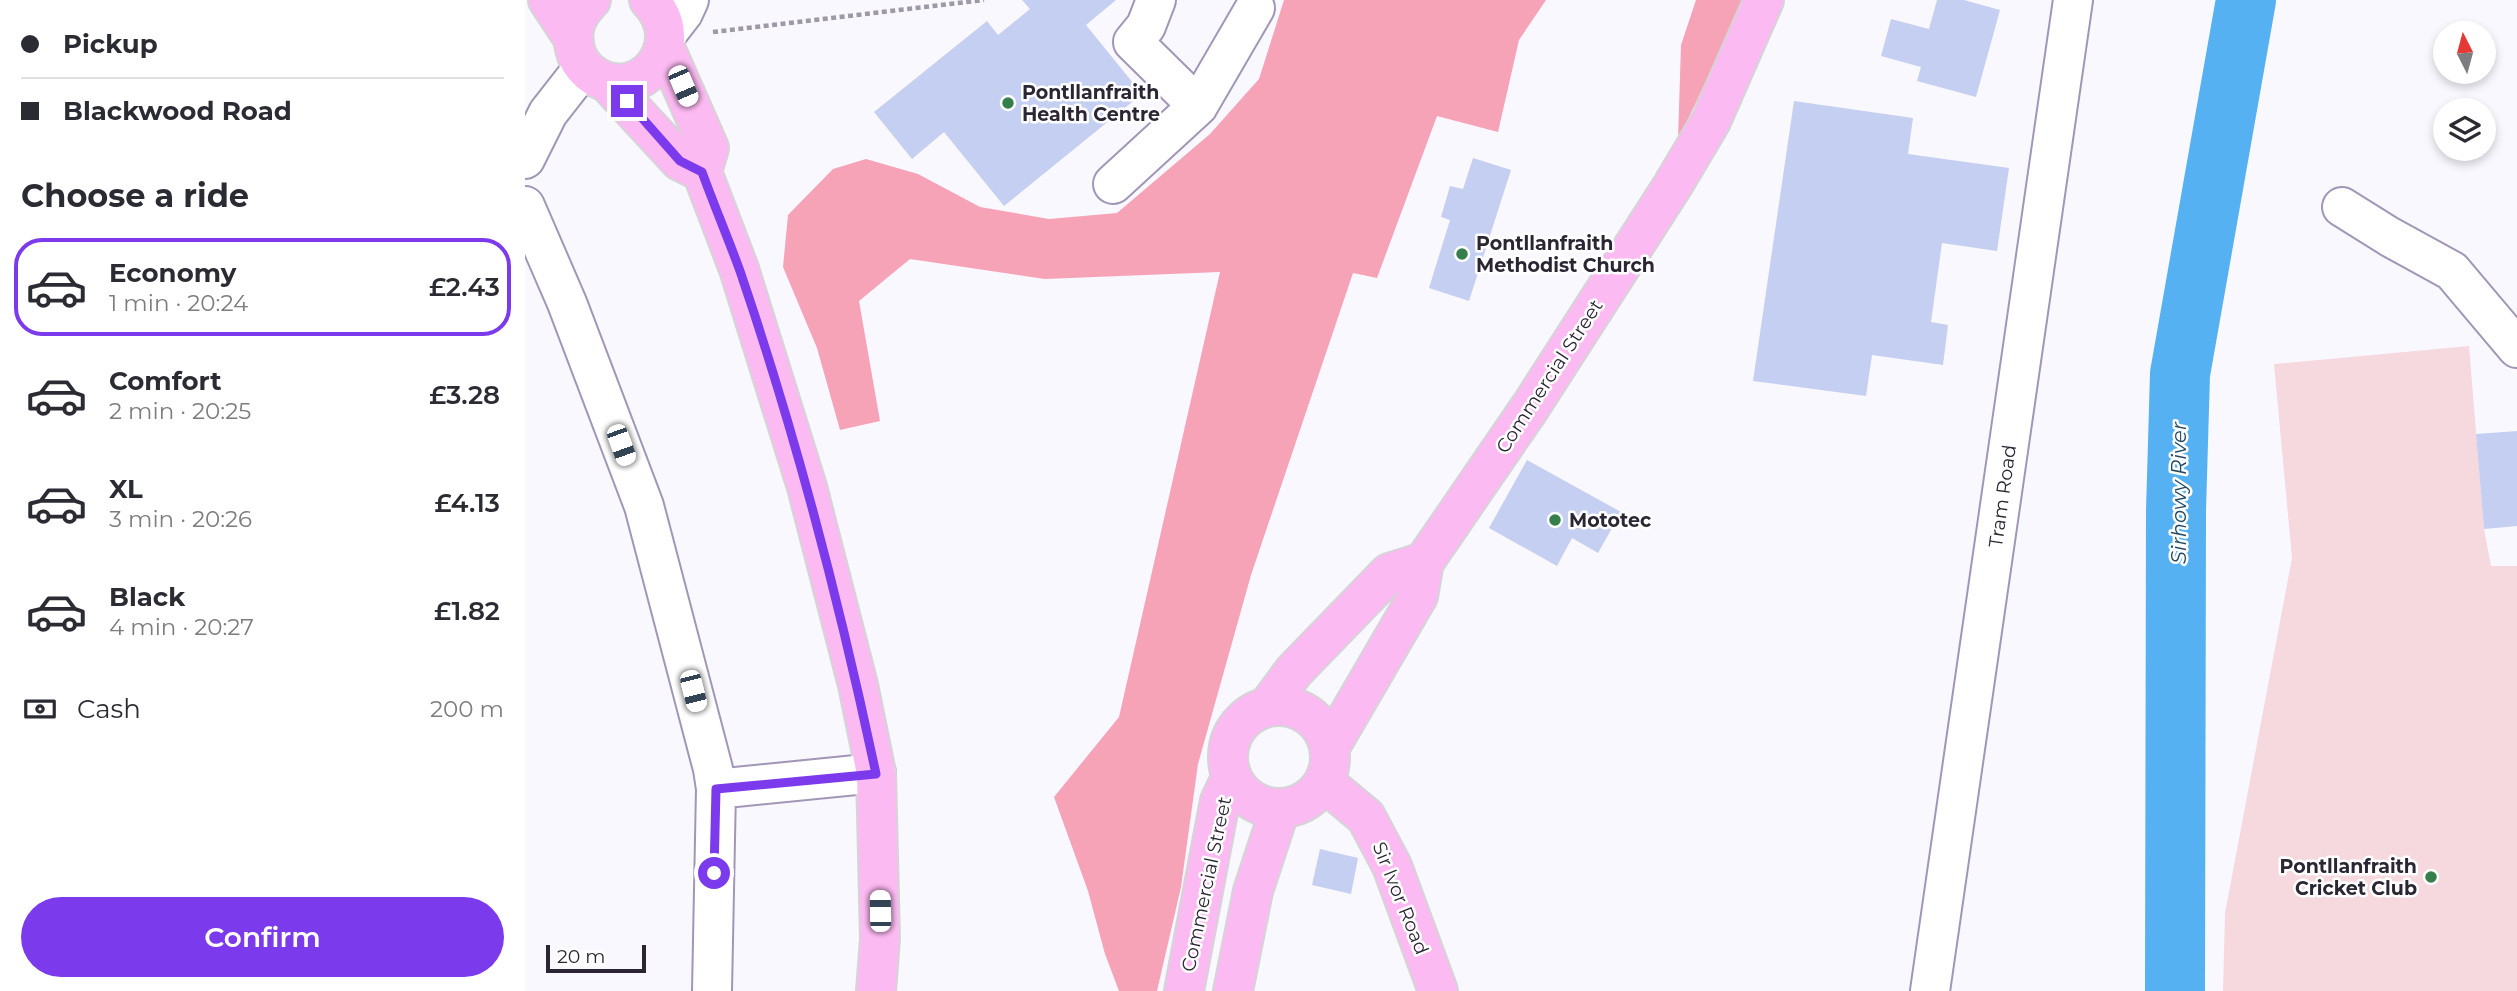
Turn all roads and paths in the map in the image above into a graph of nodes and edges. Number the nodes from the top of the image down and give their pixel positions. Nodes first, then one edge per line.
1 (548, 0) edge
2 (591, 0) edge
3 (649, 0) edge
4 (984, 0) edge
5 (1156, 0) edge
6 (1764, 0) edge
7 (2073, 0) edge
8 (1255, 8) dead end
9 (697, 17) edge
10 (666, 41) junction
11 (588, 62) junction
12 (1198, 106) junction
13 (525, 159) edge
14 (702, 172) junction
15 (1113, 184) dead end
16 (525, 206) edge
17 (2343, 207) dead end
18 (2517, 348) edge
19 (1424, 562) junction
20 (1268, 706) junction
21 (1327, 765) junction
22 (876, 774) junction
23 (1231, 778) junction
24 (716, 789) junction
25 (1280, 809) junction
26 (712, 991) edge
27 (877, 991) edge
28 (1184, 991) edge
29 (1233, 991) edge
30 (1438, 991) edge
31 (1930, 991) edge

1 - 11 main road
2 - 11 main road
3 - 10 main road
4 - 9 path
5 - 12 street
6 - 19 main road, Commercial Street
7 - 31 street, Tram Road
8 - 12 street
9 - 10 street
10 - 11 main road
10 - 14 main road
11 - 13 street
11 - 14 main road
12 - 15 street
14 - 22 main road
16 - 24 street
17 - 18 street
19 - 20 main road, Commercial Street
19 - 21 main road, Commercial Street
20 - 21 main road
20 - 23 main road, Commercial Street
21 - 25 main road, Commercial Street
21 - 30 main road, Sir Ivor Road
22 - 24 street
22 - 27 main road
23 - 25 main road, Commercial Street
23 - 28 main road, Commercial Street
24 - 26 street
25 - 29 main road

